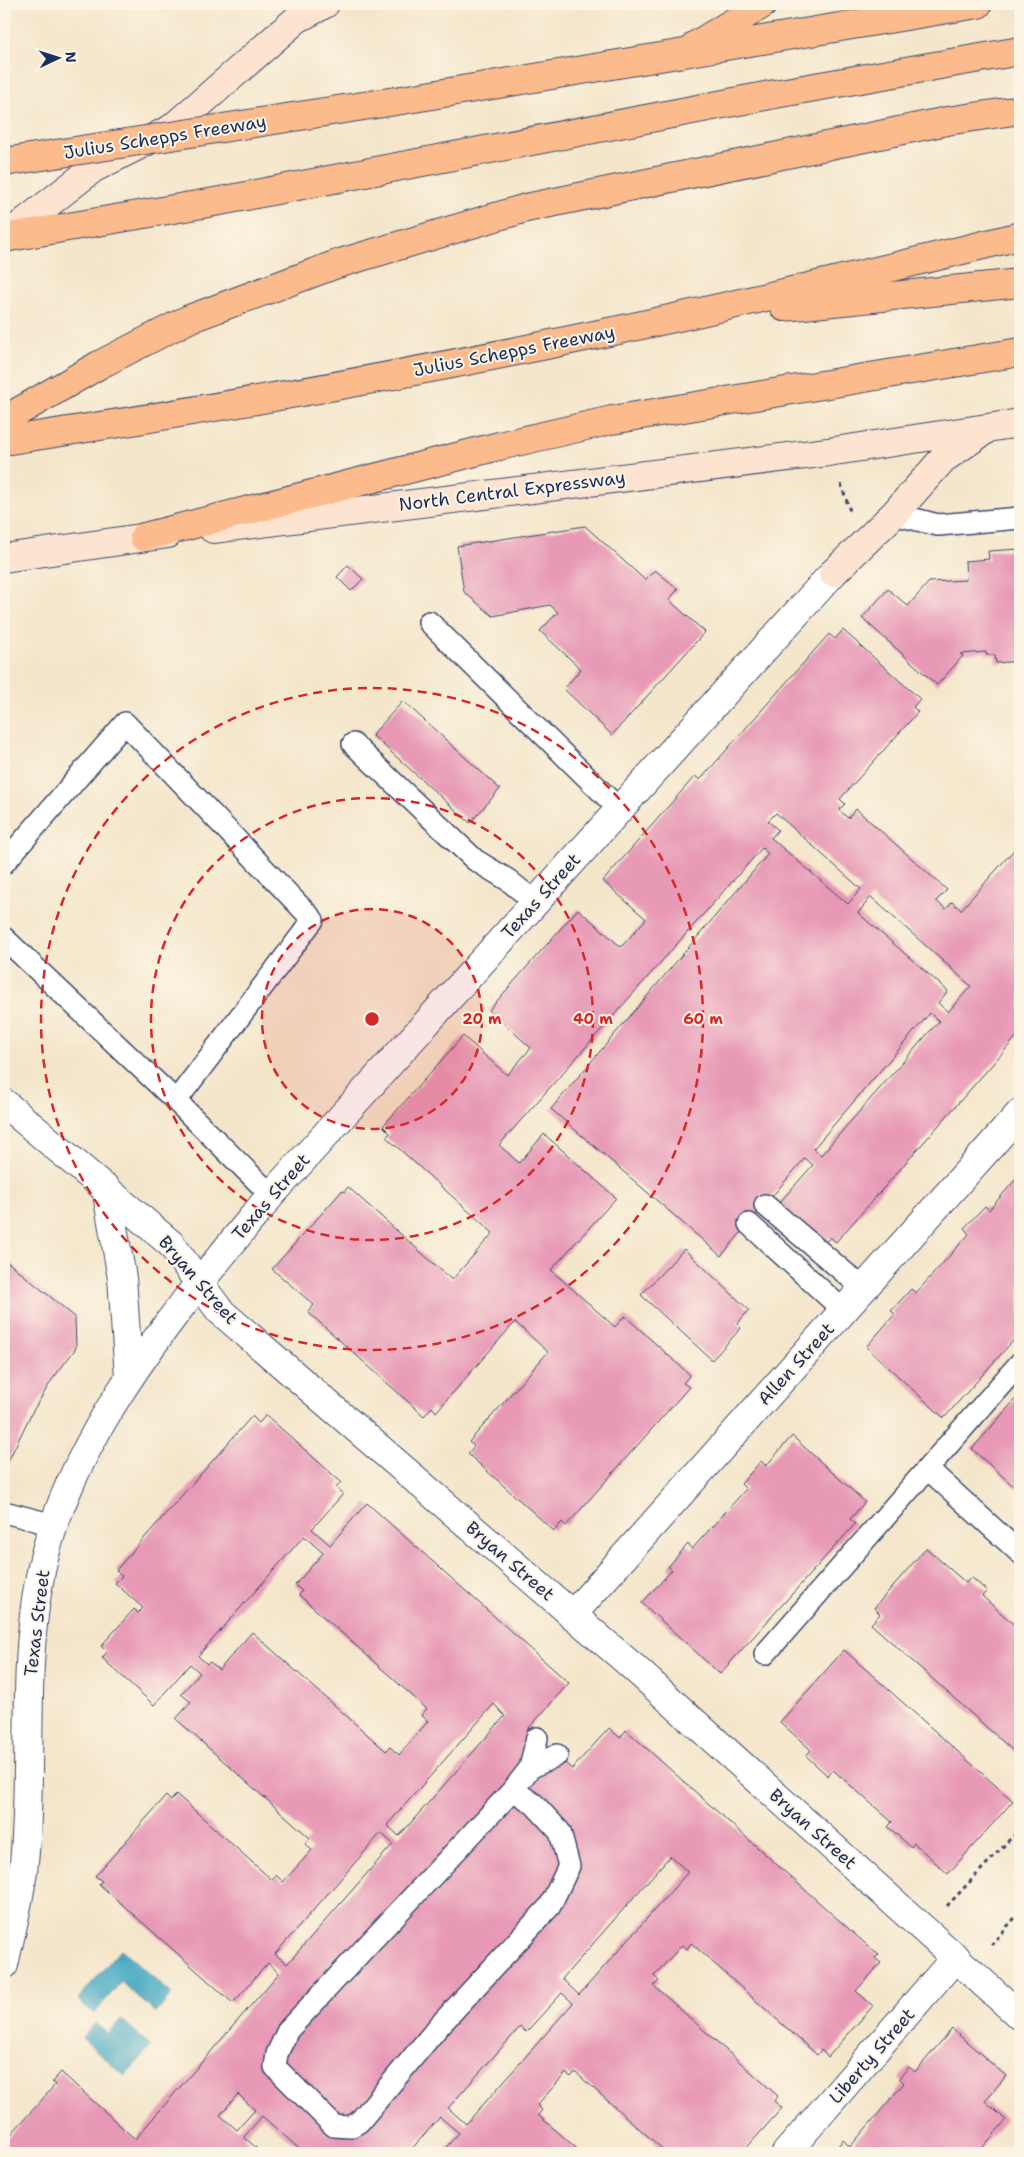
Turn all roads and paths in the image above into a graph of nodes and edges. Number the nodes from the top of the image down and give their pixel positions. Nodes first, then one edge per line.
1 (325, 4) edge
2 (763, 4) edge
3 (978, 4) edge
4 (1020, 51) edge
5 (685, 52) junction
6 (1020, 110) edge
7 (4, 162) edge
8 (1020, 236) edge
9 (4, 238) edge
10 (1020, 283) edge
11 (668, 319) junction
12 (1020, 352) edge
13 (4, 420) edge
14 (1020, 423) edge
15 (988, 427) junction
16 (4, 442) edge
17 (894, 514) junction
18 (1020, 518) edge
19 (144, 537) junction
20 (4, 558) edge
21 (833, 574) joint
22 (430, 622) dead end
23 (353, 744) dead end
24 (619, 809) junction
25 (4, 864) edge
26 (535, 902) junction
27 (4, 938) edge
28 (176, 1101) junction
29 (4, 1103) edge
30 (1017, 1124) edge
31 (106, 1188) junction
32 (271, 1195) junction
33 (765, 1205) dead end
34 (749, 1224) dead end
35 (199, 1283) junction
36 (864, 1289) junction
37 (844, 1311) junction
38 (1020, 1363) edge
39 (129, 1377) junction
40 (928, 1469) junction
41 (4, 1512) edge
42 (54, 1526) junction
43 (1020, 1553) edge
44 (572, 1615) junction
45 (765, 1654) dead end
46 (537, 1738) dead end
47 (557, 1755) dead end
48 (530, 1768) junction
49 (513, 1790) junction
50 (1020, 1833) edge
51 (947, 1906) dead end
52 (1020, 1912) edge
53 (990, 1946) dead end
54 (956, 1958) junction
55 (4, 1964) edge
56 (1020, 2016) edge
57 (786, 2153) edge

1 - 9 main road
2 - 5 highway
3 - 5 highway, Julius Schepps Freeway
4 - 9 highway
5 - 7 highway, Julius Schepps Freeway, bridge
6 - 13 highway
8 - 11 highway, Julius Schepps Freeway
10 - 11 highway
11 - 16 highway, Julius Schepps Freeway
12 - 19 highway
14 - 15 main road, North Central Expressway
15 - 17 main road
15 - 19 main road, North Central Expressway
17 - 18 lane
17 - 21 main road
19 - 20 main road, North Central Expressway
21 - 24 street, Texas Street
22 - 24 lane
23 - 26 lane
24 - 26 street, Texas Street
25 - 28 lane
26 - 32 street, Texas Street
27 - 28 lane
28 - 32 lane
29 - 31 street, Bryan Street
30 - 36 street, Allen Street
31 - 35 street, Bryan Street
31 - 39 street
32 - 35 street, Texas Street
33 - 36 lane
34 - 37 lane
35 - 39 street, Texas Street
35 - 44 street, Bryan Street
36 - 37 street, Allen Street
37 - 44 street, Allen Street
38 - 40 lane
39 - 42 street, Texas Street
40 - 43 lane
40 - 45 lane
41 - 42 lane
42 - 55 street, Texas Street
44 - 54 street, Bryan Street
46 - 48 lane
47 - 48 lane
48 - 49 lane
49 - 49 lane
50 - 51 path
52 - 53 path
54 - 56 street, Bryan Street
54 - 57 street, Liberty Street

